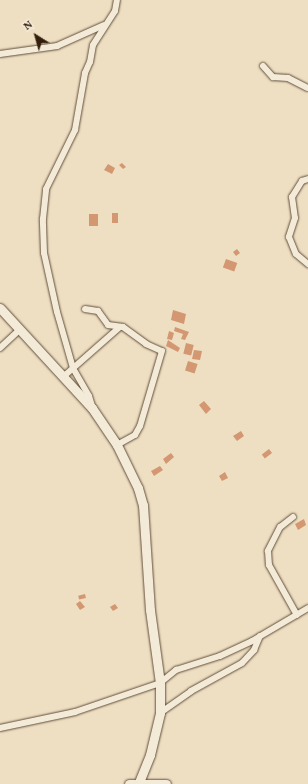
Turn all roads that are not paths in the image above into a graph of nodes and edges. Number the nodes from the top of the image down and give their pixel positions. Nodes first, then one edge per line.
1 (117, 0) edge
2 (106, 24) junction
3 (0, 54) edge
4 (263, 66) dead end
5 (308, 88) edge
6 (308, 179) edge
7 (308, 264) edge
8 (0, 308) edge
9 (85, 309) dead end
10 (120, 327) junction
11 (19, 330) junction
12 (0, 348) edge
13 (74, 368) junction
14 (63, 377) junction
15 (92, 408) junction
16 (117, 445) junction
17 (293, 517) dead end
18 (308, 608) edge
19 (297, 615) junction
20 (260, 636) junction
21 (160, 683) junction
22 (160, 713) junction
23 (0, 728) edge
24 (129, 784) edge
25 (138, 784) edge
26 (166, 784) edge

1 - 2 street
2 - 3 street
2 - 13 street
4 - 5 street
6 - 7 street
8 - 11 street
9 - 10 street
10 - 13 street
10 - 16 street
11 - 12 street
11 - 14 street
13 - 14 street
13 - 15 street
14 - 15 street
15 - 16 street
16 - 21 street
17 - 19 street
18 - 19 street
19 - 20 street
20 - 21 street
20 - 22 street
21 - 22 street
21 - 23 street
22 - 25 street
24 - 25 street
25 - 26 street

